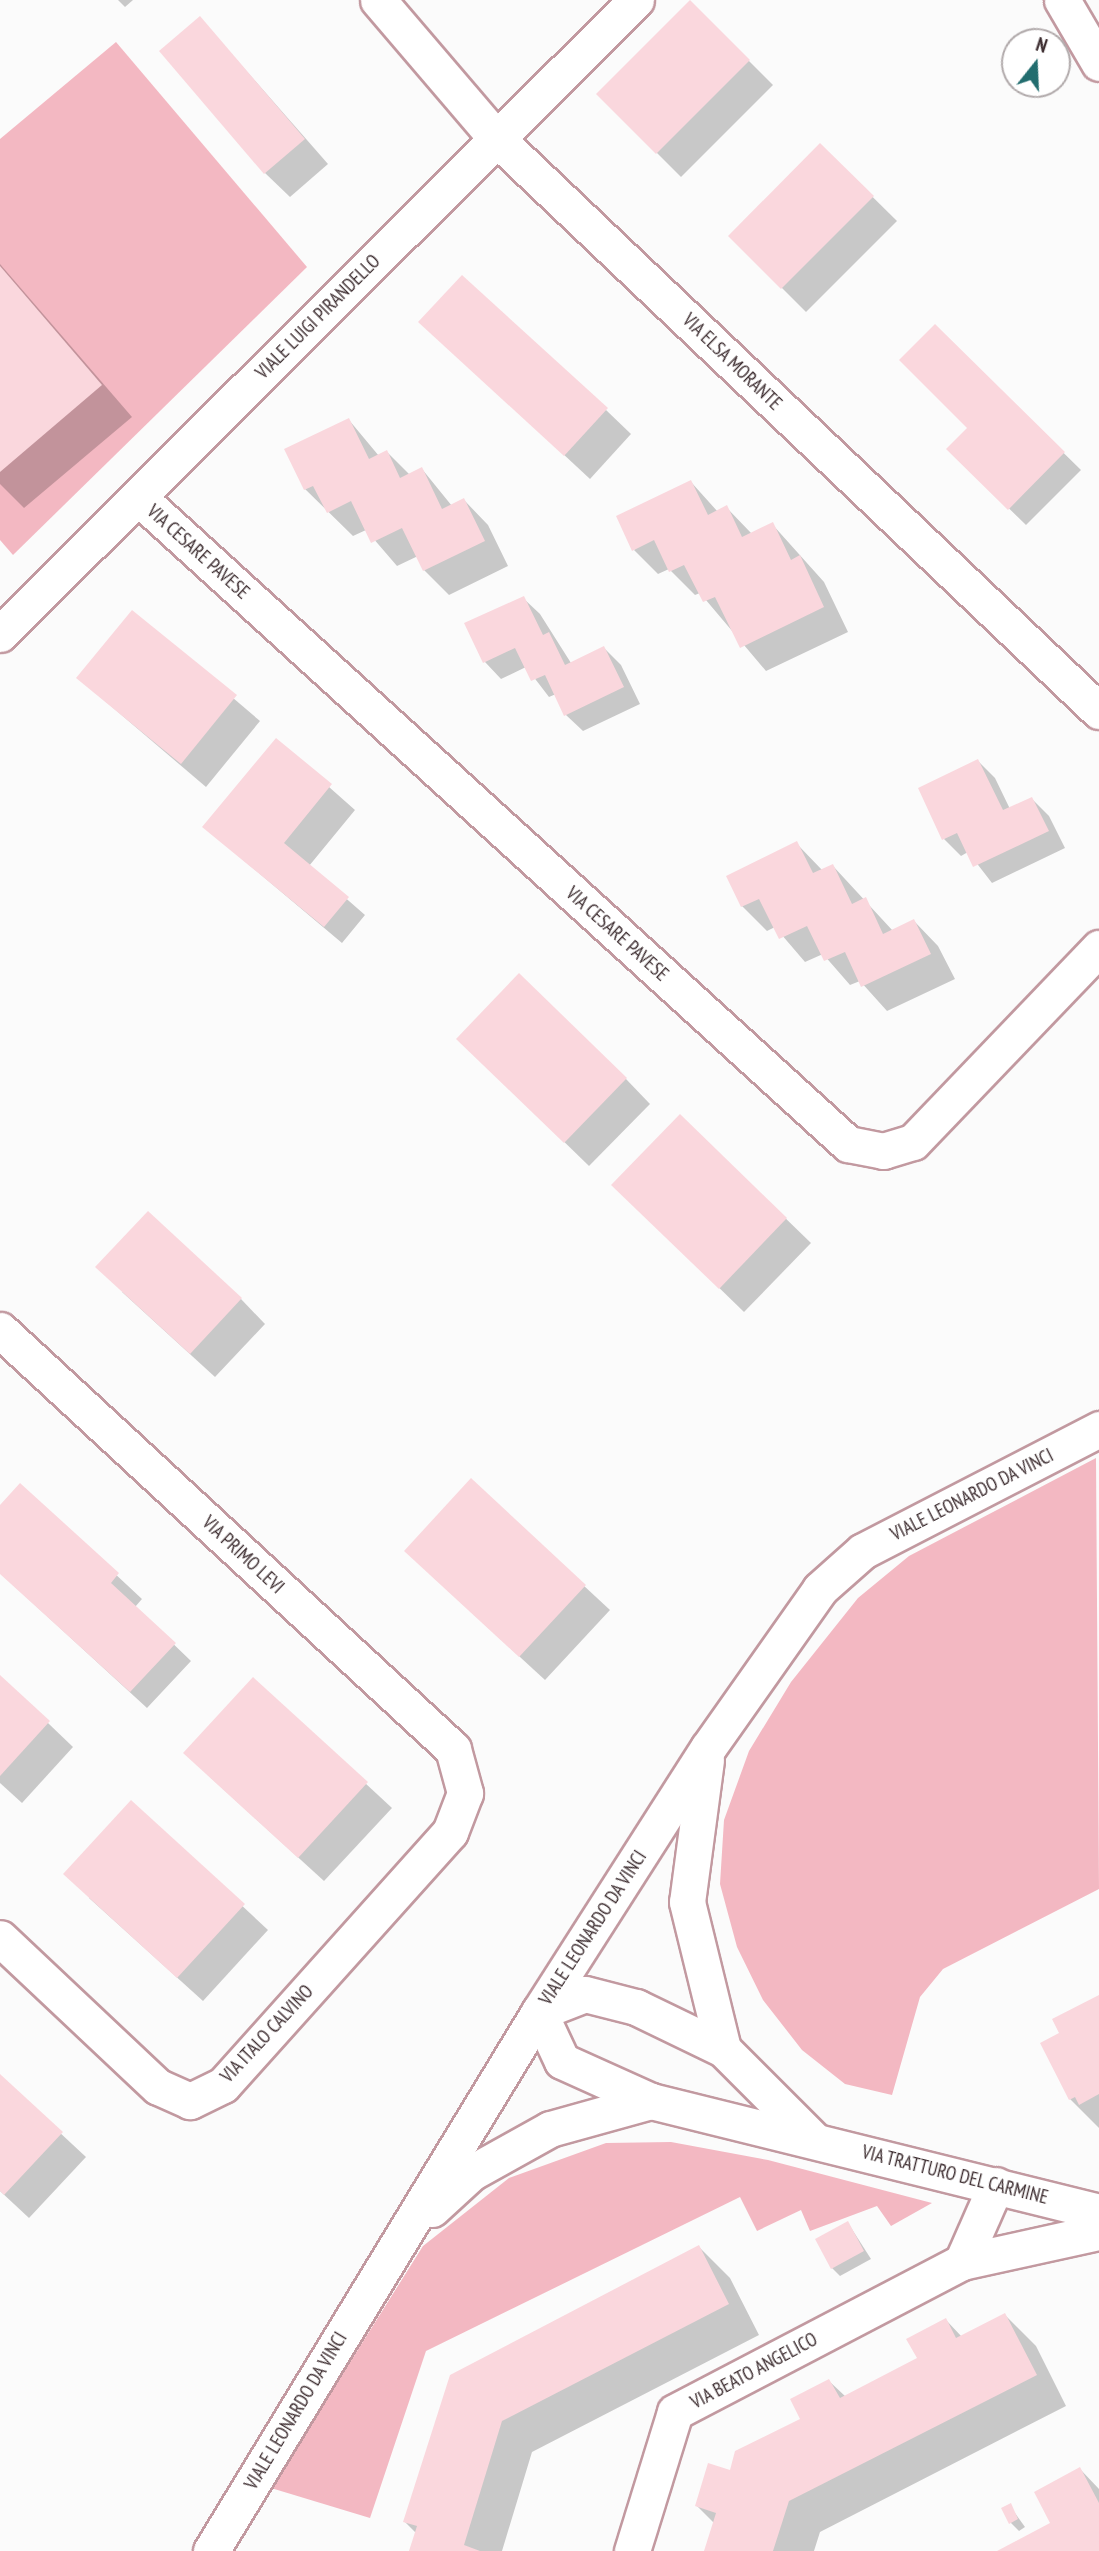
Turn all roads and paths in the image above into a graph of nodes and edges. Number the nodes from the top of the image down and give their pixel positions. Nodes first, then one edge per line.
1 (378, 0) edge
2 (636, 0) edge
3 (1062, 0) edge
4 (1099, 62) edge
5 (496, 138) junction
6 (138, 497) junction
7 (4, 623) edge
8 (1099, 711) edge
9 (1099, 948) edge
10 (0, 1330) edge
11 (1099, 1429) edge
12 (708, 1748) junction
13 (465, 1793) joint
14 (0, 1938) edge
15 (539, 2012) junction
16 (723, 2049) junction
17 (651, 2101) junction
18 (812, 2138) junction
19 (996, 2185) junction
20 (1099, 2212) edge
21 (1099, 2232) edge
22 (399, 2240) junction
23 (962, 2262) junction
24 (211, 2551) edge
25 (632, 2551) edge

1 - 5 street, VIA ELSA MORANTE
2 - 5 street, VIALE LUIGI PIRANDELLO
3 - 4 street
5 - 6 street, VIALE LUIGI PIRANDELLO
5 - 8 street, VIA ELSA MORANTE
6 - 7 street, VIALE LUIGI PIRANDELLO
6 - 9 street, VIA CESARE PAVESE
10 - 13 street, VIA PRIMO LEVI
11 - 12 street, VIALE LEONARDO DA VINCI
12 - 15 street, VIALE LEONARDO DA VINCI
12 - 16 street
13 - 14 street, VIA ITALO CALVINO
15 - 16 street
15 - 17 street, VIA TRATTURO DEL CARMINE
15 - 22 street, VIALE LEONARDO DA VINCI
16 - 18 street
17 - 18 street, VIA TRATTURO DEL CARMINE
17 - 22 street
18 - 19 street, VIA TRATTURO DEL CARMINE
19 - 20 street, VIA TRATTURO DEL CARMINE
19 - 23 street
21 - 23 street, VIA BEATO ANGELICO
22 - 24 street, VIALE LEONARDO DA VINCI
23 - 25 street, VIA BEATO ANGELICO

